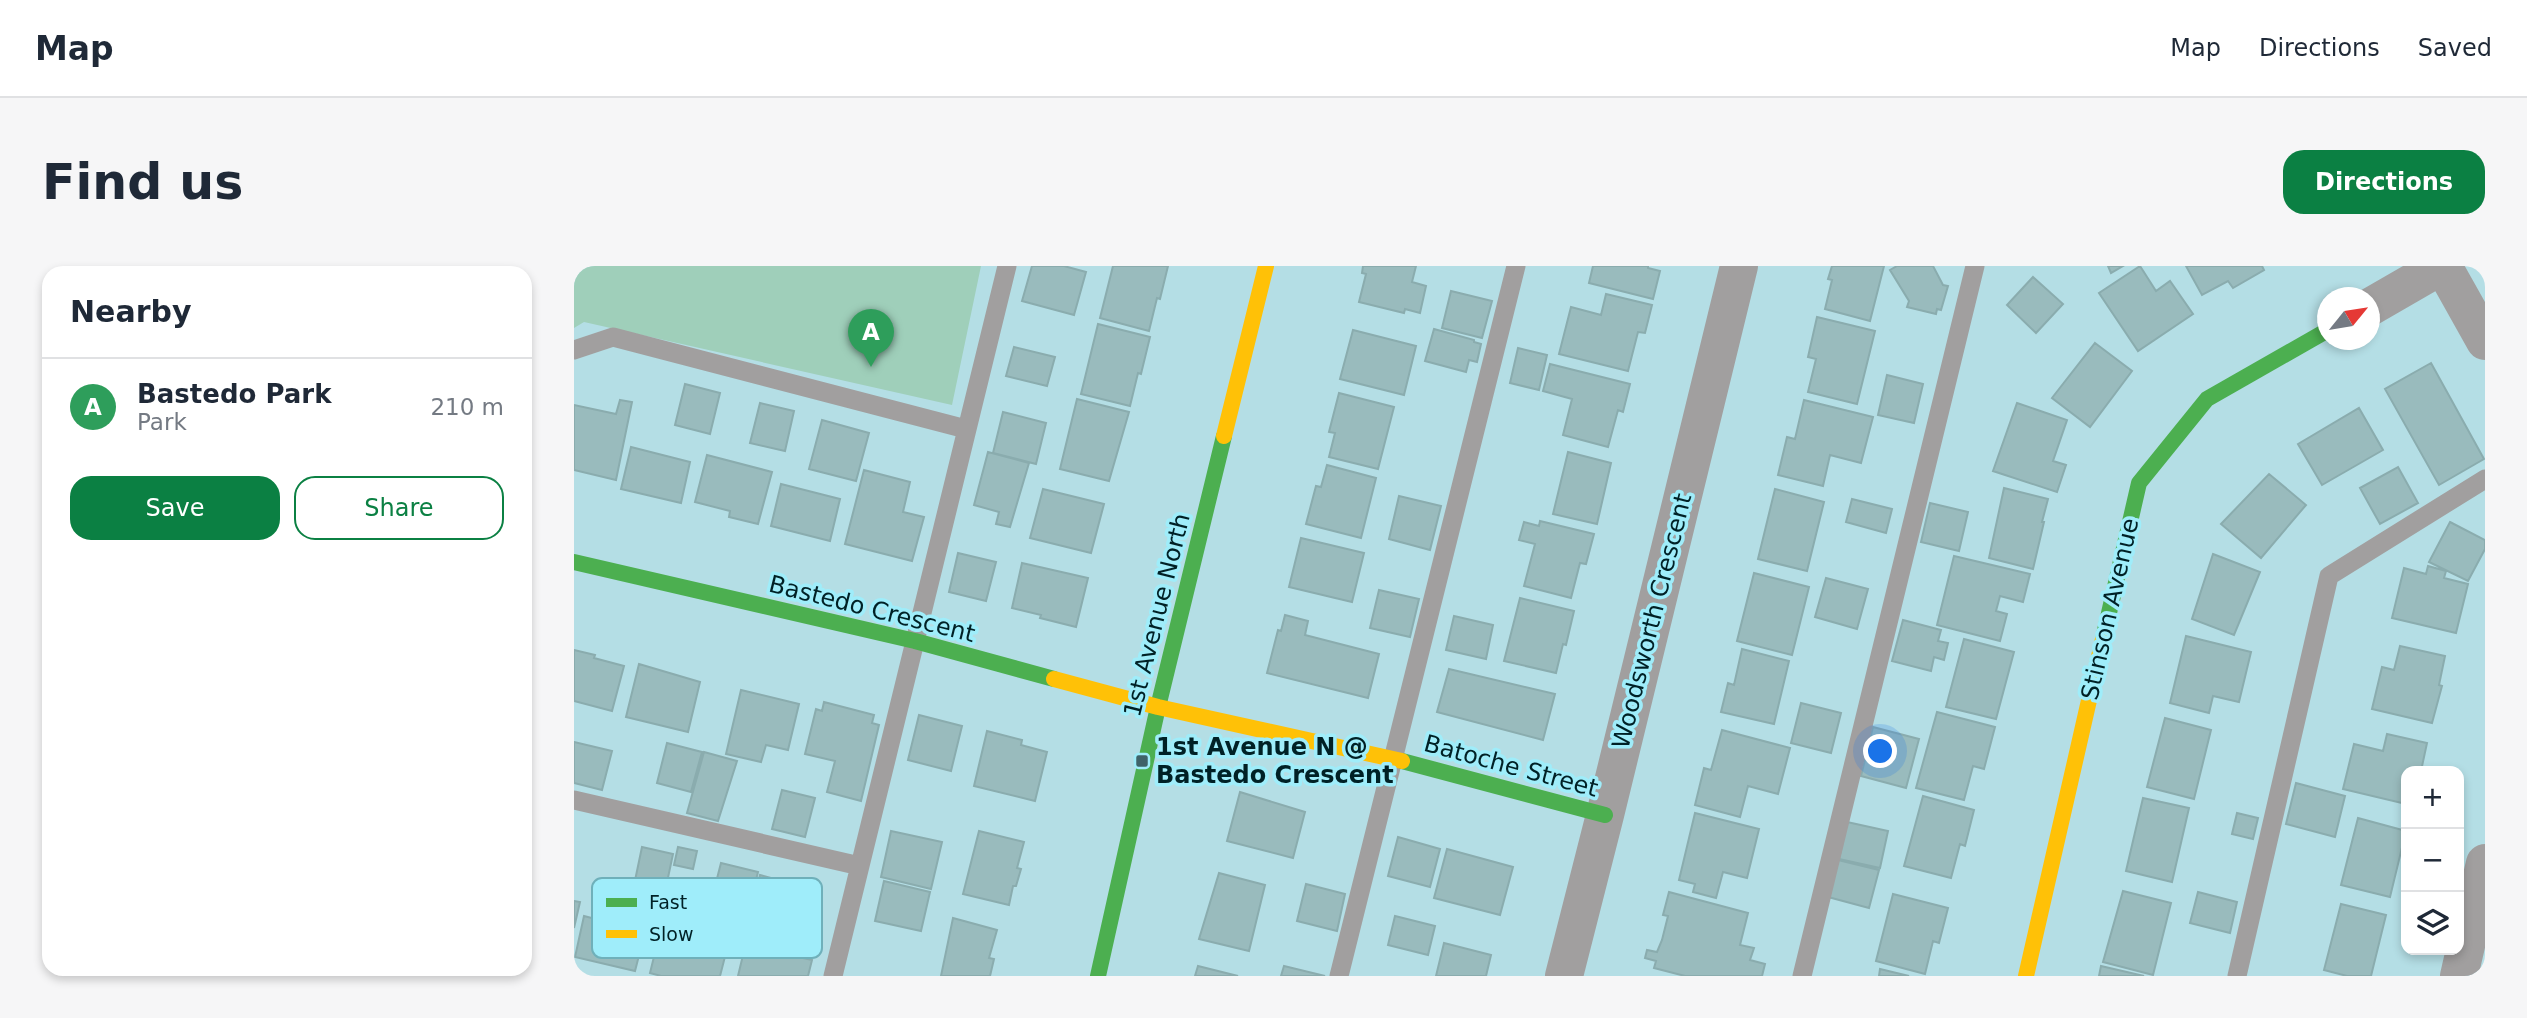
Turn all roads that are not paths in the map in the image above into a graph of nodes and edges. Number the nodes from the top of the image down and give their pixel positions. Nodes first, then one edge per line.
1 (1007, 266) edge
2 (1266, 266) edge
3 (1516, 266) edge
4 (1739, 266) edge
5 (1975, 266) edge
6 (2442, 266) edge
7 (2380, 301) edge
8 (2317, 336) edge
9 (2485, 341) edge
10 (574, 350) edge
11 (966, 429) junction
12 (2485, 479) edge
13 (574, 562) edge
14 (915, 641) junction
15 (1158, 707) junction
16 (1394, 759) junction
17 (574, 800) edge
18 (1605, 815) junction
19 (2485, 863) edge
20 (860, 866) junction
21 (833, 976) edge
22 (1098, 976) edge
23 (1339, 976) edge
24 (1564, 976) edge
25 (1802, 976) edge
26 (2026, 976) edge
27 (2237, 976) edge
28 (2459, 976) edge

1 - 11 lane
2 - 15 street, 1st Avenue North
3 - 16 lane
4 - 18 street, Woodsworth Crescent
5 - 25 lane
6 - 7 street
6 - 9 street
8 - 26 street, Stinson Avenue
10 - 11 lane
11 - 14 lane
12 - 27 lane
13 - 14 street, Bastedo Crescent
14 - 15 street, Bastedo Crescent
14 - 20 lane
15 - 16 street, Batoche Street
15 - 22 street, 1st Avenue North
16 - 18 street, Batoche Street
16 - 23 lane
17 - 20 lane
18 - 24 street, Woodsworth Crescent
19 - 28 street
20 - 21 lane

